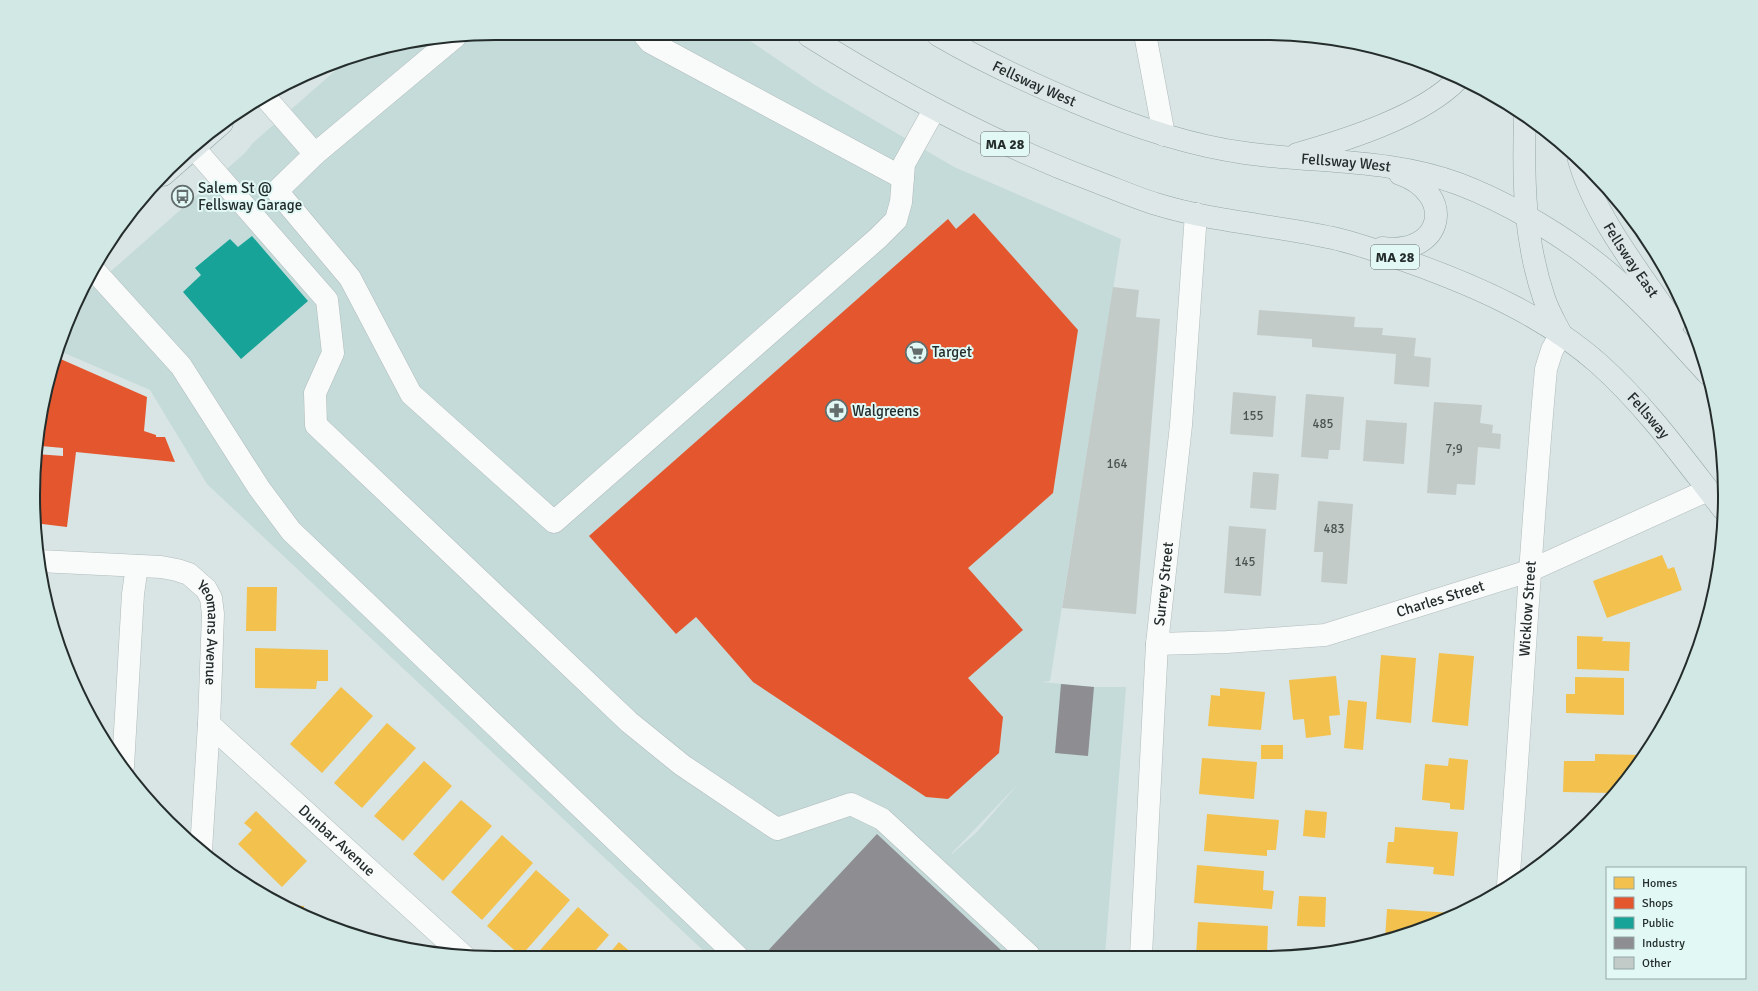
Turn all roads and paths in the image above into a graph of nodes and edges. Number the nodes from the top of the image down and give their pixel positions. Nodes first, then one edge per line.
1 (648, 40) edge
2 (815, 40) edge
3 (948, 40) edge
4 (1147, 40) edge
5 (448, 43) edge
6 (1454, 82) edge
7 (268, 101) edge
8 (934, 110) junction
9 (1525, 123) edge
10 (1164, 135) junction
11 (197, 151) edge
12 (316, 154) junction
13 (1283, 158) junction
14 (1372, 164) junction
15 (1583, 171) edge
16 (903, 178) junction
17 (1196, 214) junction
18 (1526, 216) junction
19 (1335, 239) junction
20 (98, 274) edge
21 (1561, 334) junction
22 (1696, 356) edge
23 (1698, 364) edge
24 (1708, 490) junction
25 (1718, 502) edge
26 (45, 562) edge
27 (137, 566) junction
28 (1529, 571) junction
29 (1157, 644) junction
30 (210, 724) junction
31 (123, 758) edge
32 (201, 843) edge
33 (1509, 879) edge
34 (456, 949) edge
35 (732, 951) edge
36 (1025, 951) edge
37 (1141, 951) edge

1 - 16 street
2 - 8 main road, MA 28
3 - 10 main road, Fellsway West
4 - 10 street
5 - 12 street
6 - 13 main road
7 - 12 street
8 - 16 street
8 - 17 main road, MA 28
9 - 18 main road
10 - 13 main road, Fellsway West
11 - 36 street
12 - 16 street
13 - 14 main road, Fellsway West
14 - 18 main road, Fellsway West
14 - 19 main road
15 - 22 main road, Fellsway East
17 - 19 main road, MA 28
17 - 29 street, Surrey Street
18 - 21 main road
18 - 23 main road, Fellsway West
19 - 21 main road, MA 28
20 - 35 street
21 - 24 main road, Fellsway / MA 28
21 - 28 street, Wicklow Street
24 - 25 main road, Fellsway / MA 28
24 - 28 street, Charles Street
26 - 27 street, Yeomans Avenue
27 - 30 street, Yeomans Avenue
27 - 31 street
28 - 29 street, Charles Street
28 - 33 street, Wicklow Street
29 - 37 street, Surrey Street
30 - 32 street, Yeomans Avenue
30 - 34 street, Dunbar Avenue

